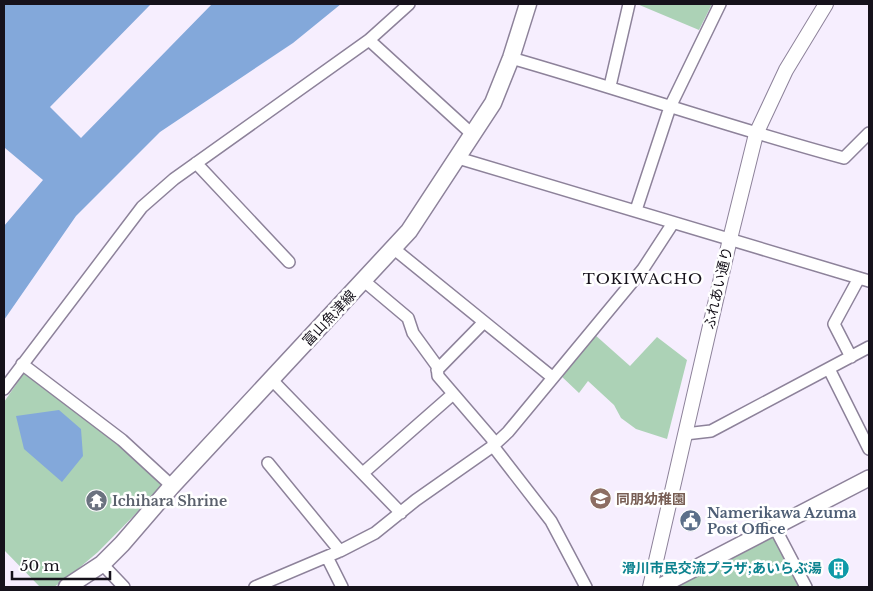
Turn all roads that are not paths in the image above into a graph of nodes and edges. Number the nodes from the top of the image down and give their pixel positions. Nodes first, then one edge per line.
1 (409, 4) edge
2 (528, 4) edge
3 (629, 4) edge
4 (720, 4) edge
5 (826, 4) edge
6 (369, 40) junction
7 (511, 58) junction
8 (610, 86) junction
9 (670, 107) junction
10 (869, 133) edge
11 (756, 134) junction
12 (473, 135) junction
13 (458, 158) junction
14 (196, 164) junction
15 (636, 210) junction
16 (674, 223) junction
17 (730, 239) junction
18 (393, 248) junction
19 (290, 262) dead end
20 (864, 279) edge
21 (364, 280) junction
22 (484, 322) junction
23 (869, 347) edge
24 (851, 357) junction
25 (22, 364) junction
26 (829, 369) junction
27 (437, 370) junction
28 (552, 377) junction
29 (272, 380) junction
30 (4, 389) edge
31 (453, 394) junction
32 (685, 434) junction
33 (493, 446) junction
34 (869, 449) edge
35 (268, 463) dead end
36 (363, 473) junction
37 (869, 478) edge
38 (172, 486) junction
39 (401, 513) junction
40 (775, 528) junction
41 (340, 551) junction
42 (327, 557) junction
43 (102, 564) junction
44 (261, 586) edge
45 (67, 587) edge
46 (124, 587) edge
47 (342, 587) edge
48 (586, 587) edge
49 (650, 587) edge
50 (659, 587) edge
51 (806, 587) edge

1 - 6 street
2 - 7 main road, 富山魚津線
3 - 8 street
4 - 9 street
5 - 11 street, ふれあい通り
6 - 12 street
6 - 14 street
7 - 8 street
7 - 12 main road, 富山魚津線
8 - 9 street
9 - 11 street
9 - 15 street
10 - 11 street
11 - 17 street, ふれあい通り
12 - 13 main road, 富山魚津線
13 - 15 street
13 - 18 main road, 富山魚津線
14 - 19 street
14 - 25 street
15 - 16 street
16 - 17 street
16 - 28 street
17 - 20 street
17 - 32 street, ふれあい通り
18 - 21 main road, 富山魚津線
18 - 22 street
20 - 24 street
21 - 27 street
21 - 29 main road, 富山魚津線
22 - 27 street
22 - 28 street
23 - 24 street
24 - 26 street
25 - 30 street
25 - 38 street
26 - 32 street
26 - 34 street
27 - 31 street
28 - 33 street
29 - 36 street
29 - 38 main road, 富山魚津線
31 - 33 street
31 - 36 street
32 - 49 street, ふれあい通り
33 - 39 street
33 - 48 street
35 - 41 street
36 - 39 street
37 - 40 main road
38 - 43 main road, 富山魚津線
39 - 41 street
40 - 50 main road
40 - 51 street
41 - 42 street
42 - 44 street
42 - 47 street
43 - 45 main road, 富山魚津線
43 - 46 street

